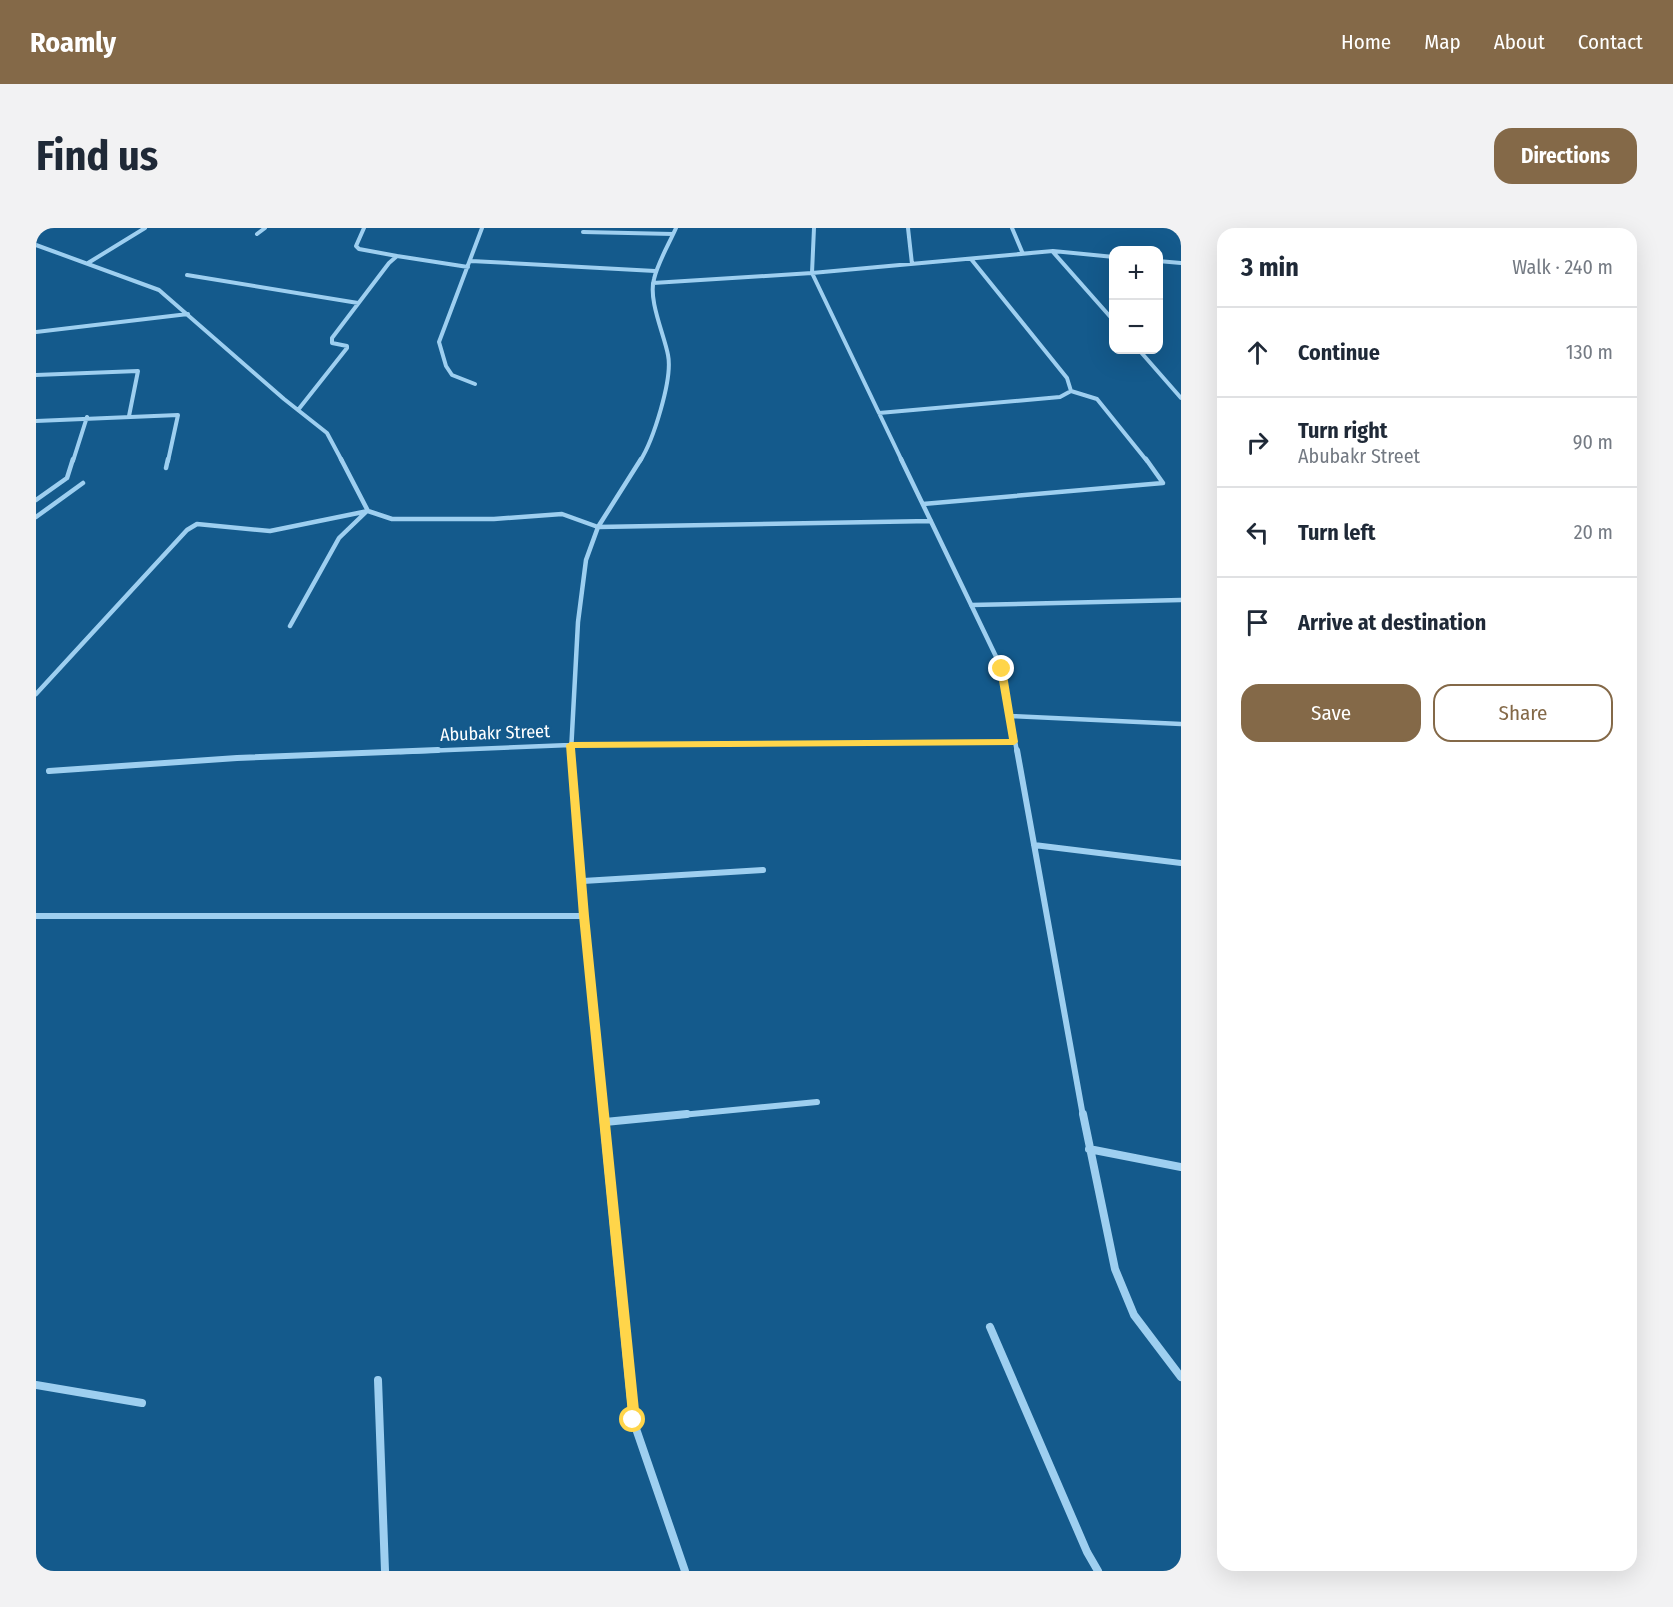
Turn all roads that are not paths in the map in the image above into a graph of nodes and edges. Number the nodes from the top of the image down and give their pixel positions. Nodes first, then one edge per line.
1 (145, 228) edge
2 (265, 228) edge
3 (364, 228) edge
4 (482, 228) edge
5 (814, 228) edge
6 (908, 228) edge
7 (1012, 228) edge
8 (674, 231) edge
9 (583, 232) dead end
10 (257, 234) dead end
11 (36, 245) edge
12 (1053, 251) junction
13 (1023, 254) junction
14 (397, 256) junction
15 (1109, 257) edge
16 (971, 259) junction
17 (471, 261) junction
18 (1163, 261) edge
19 (88, 263) junction
20 (1181, 263) edge
21 (912, 264) junction
22 (468, 267) junction
23 (655, 271) junction
24 (812, 273) junction
25 (187, 275) dead end
26 (653, 283) junction
27 (358, 303) junction
28 (188, 314) junction
29 (1109, 316) edge
30 (36, 332) edge
31 (1143, 354) edge
32 (36, 375) edge
33 (475, 384) dead end
34 (1071, 391) junction
35 (1179, 392) edge
36 (1181, 398) edge
37 (298, 410) junction
38 (879, 413) junction
39 (129, 416) junction
40 (87, 417) junction
41 (36, 421) edge
42 (166, 468) dead end
43 (83, 483) dead end
44 (36, 500) edge
45 (922, 504) junction
46 (368, 511) junction
47 (36, 517) edge
48 (931, 520) junction
49 (598, 527) junction
50 (1181, 600) edge
51 (971, 605) junction
52 (290, 626) dead end
53 (36, 694) edge
54 (1011, 716) junction
55 (1181, 724) edge
56 (1014, 742) junction
57 (570, 745) junction
58 (49, 771) dead end
59 (1034, 845) junction
60 (1181, 863) edge
61 (763, 870) dead end
62 (583, 881) junction
63 (36, 916) edge
64 (584, 916) junction
65 (817, 1102) dead end
66 (604, 1122) junction
67 (1089, 1149) junction
68 (1181, 1167) edge
69 (990, 1327) dead end
70 (1181, 1377) edge
71 (378, 1380) dead end
72 (36, 1385) edge
73 (142, 1403) dead end
74 (385, 1571) edge
75 (685, 1571) edge
76 (1098, 1571) edge

1 - 19 street
2 - 10 street
3 - 14 street
4 - 17 street
5 - 24 street
6 - 21 street
7 - 13 street
8 - 9 street
8 - 23 street
11 - 19 street
12 - 13 street
12 - 15 street
12 - 29 street
13 - 16 street
14 - 22 street
14 - 27 street
16 - 21 street
16 - 34 street
17 - 22 street
17 - 23 street
18 - 20 street
19 - 28 street
21 - 24 street
22 - 33 street
23 - 26 street
24 - 26 street
24 - 38 street
25 - 27 street
26 - 49 street
27 - 37 street
28 - 30 street
28 - 37 street
31 - 35 street
32 - 39 street
34 - 38 street
34 - 45 street
35 - 36 street
37 - 46 street
38 - 45 street
39 - 40 street
39 - 42 street
40 - 41 street
40 - 44 street
43 - 47 street
45 - 48 street
46 - 49 street
46 - 52 street
46 - 53 street
48 - 49 street
48 - 51 street
49 - 57 street
50 - 51 street
51 - 54 street
54 - 55 street
54 - 56 street
56 - 57 street, Abubakr Street
56 - 59 street
57 - 58 street, Abubakr Street
57 - 62 street
59 - 60 street
59 - 67 street
61 - 62 street
62 - 64 street
63 - 64 street
64 - 66 street
65 - 66 street
66 - 75 street
67 - 68 street
67 - 70 street
69 - 76 street
71 - 74 street
72 - 73 street

